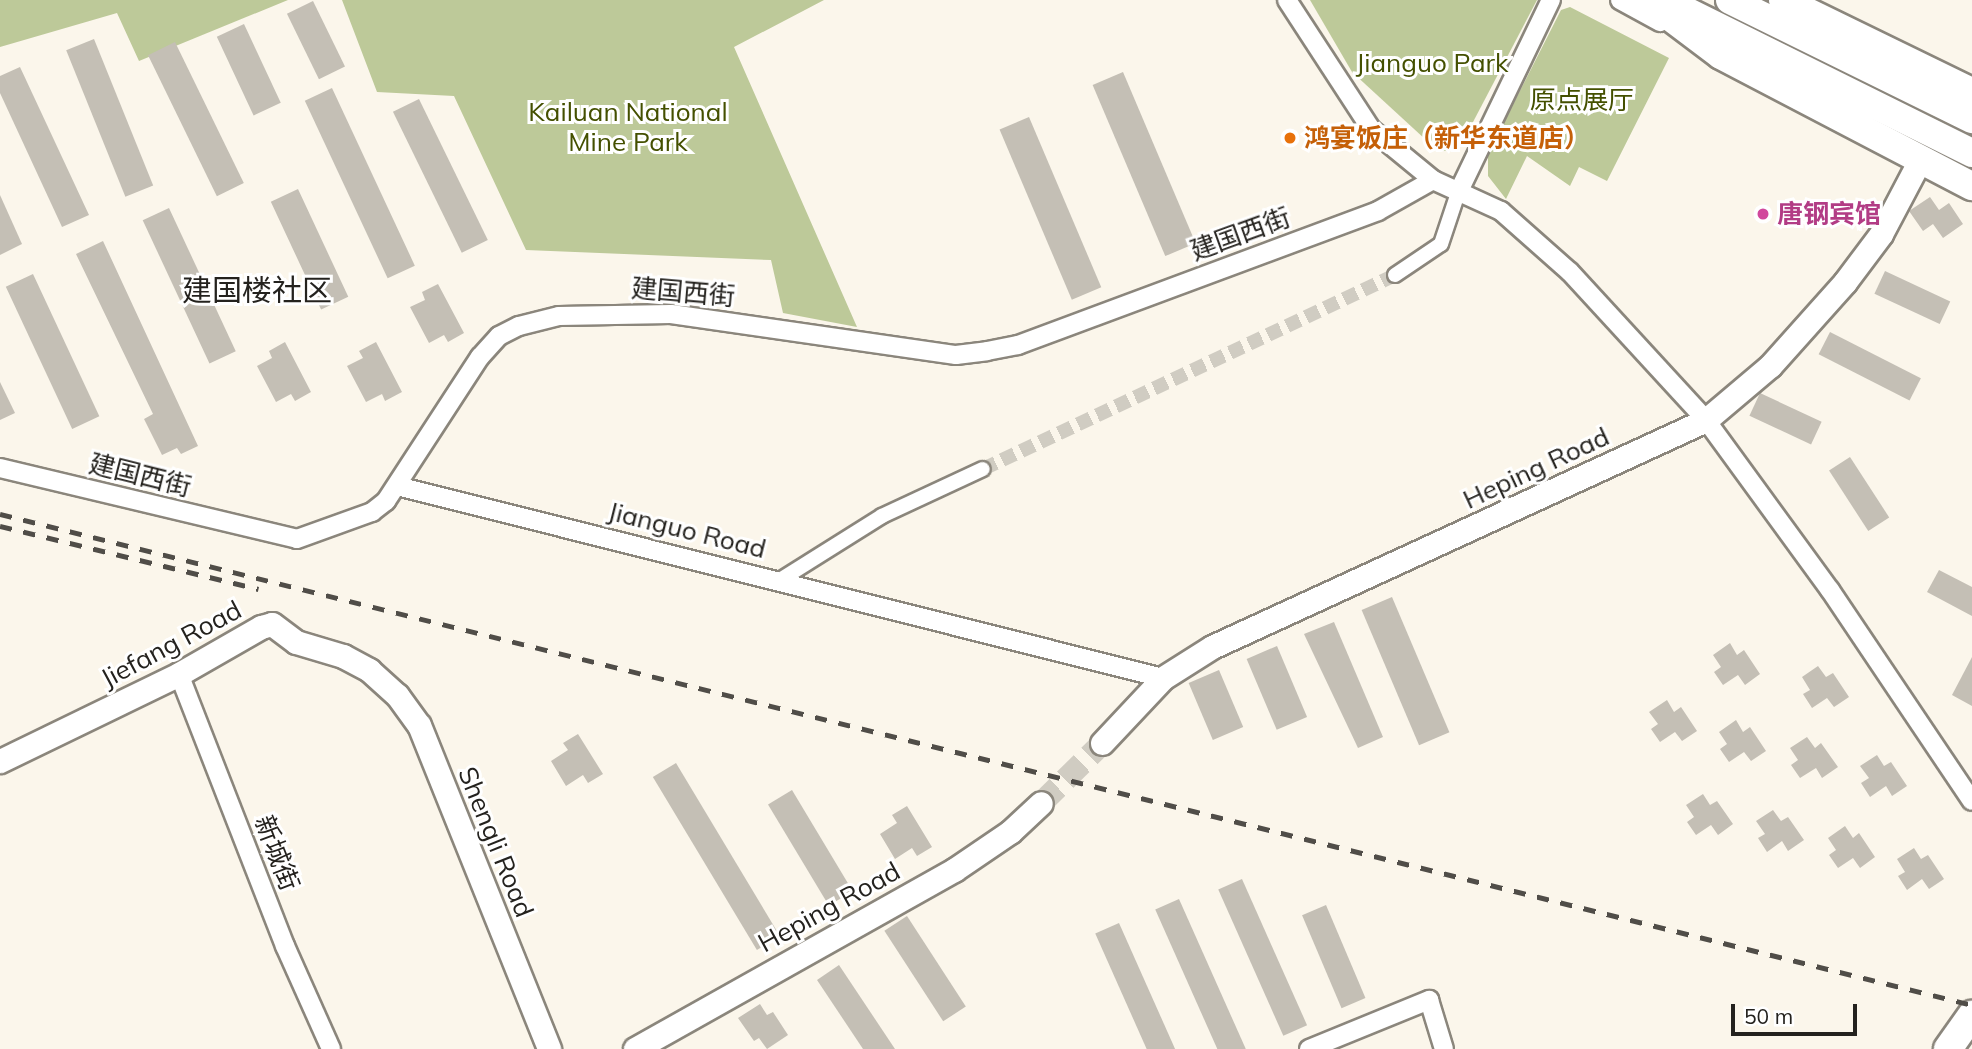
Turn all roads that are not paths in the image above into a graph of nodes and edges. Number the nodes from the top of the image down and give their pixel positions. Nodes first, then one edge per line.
1 (1287, 0) edge
2 (1551, 0) edge
3 (1620, 0) edge
4 (1648, 0) edge
5 (1662, 0) edge
6 (1730, 0) edge
7 (1776, 9) edge
8 (1730, 45) junction
9 (1972, 92) edge
10 (1972, 119) edge
11 (1972, 153) edge
12 (1921, 158) junction
13 (1433, 180) junction
14 (1972, 186) edge
15 (1458, 193) junction
16 (1395, 275) tunnel mouth
17 (1706, 419) junction
18 (0, 468) edge
19 (983, 469) tunnel mouth
20 (397, 486) junction
21 (780, 580) junction
22 (369, 670) joint
23 (179, 674) junction
24 (1163, 678) junction
25 (1102, 743) tunnel mouth
26 (0, 761) edge
27 (1972, 802) edge
28 (1041, 803) tunnel mouth
29 (1972, 997) edge
30 (1972, 1015) edge
31 (331, 1049) edge
32 (549, 1049) edge
33 (635, 1049) edge
34 (1309, 1049) edge
35 (1444, 1049) edge
36 (1936, 1049) edge
37 (1948, 1049) edge

1 - 13 street
2 - 15 street
3 - 8 street
4 - 8 main road
5 - 8 main road
6 - 7 main road
7 - 9 main road
7 - 10 main road
8 - 11 main road
8 - 12 main road
12 - 14 main road
12 - 17 street, Heping Road
13 - 15 street
13 - 20 street, 建国西街
15 - 16 street
15 - 17 street
17 - 24 street, Heping Road
17 - 27 street
18 - 20 street, 建国西街
19 - 21 street, Jianguo Road
20 - 21 street, Jianguo Road
21 - 24 street
22 - 23 street, Jiefang Road
22 - 32 street, Shengli Road
23 - 26 street, Jiefang Road
23 - 31 street, 新城街
24 - 25 street, Heping Road
28 - 33 street, Heping Road
29 - 36 street
30 - 37 main road
34 - 35 street

